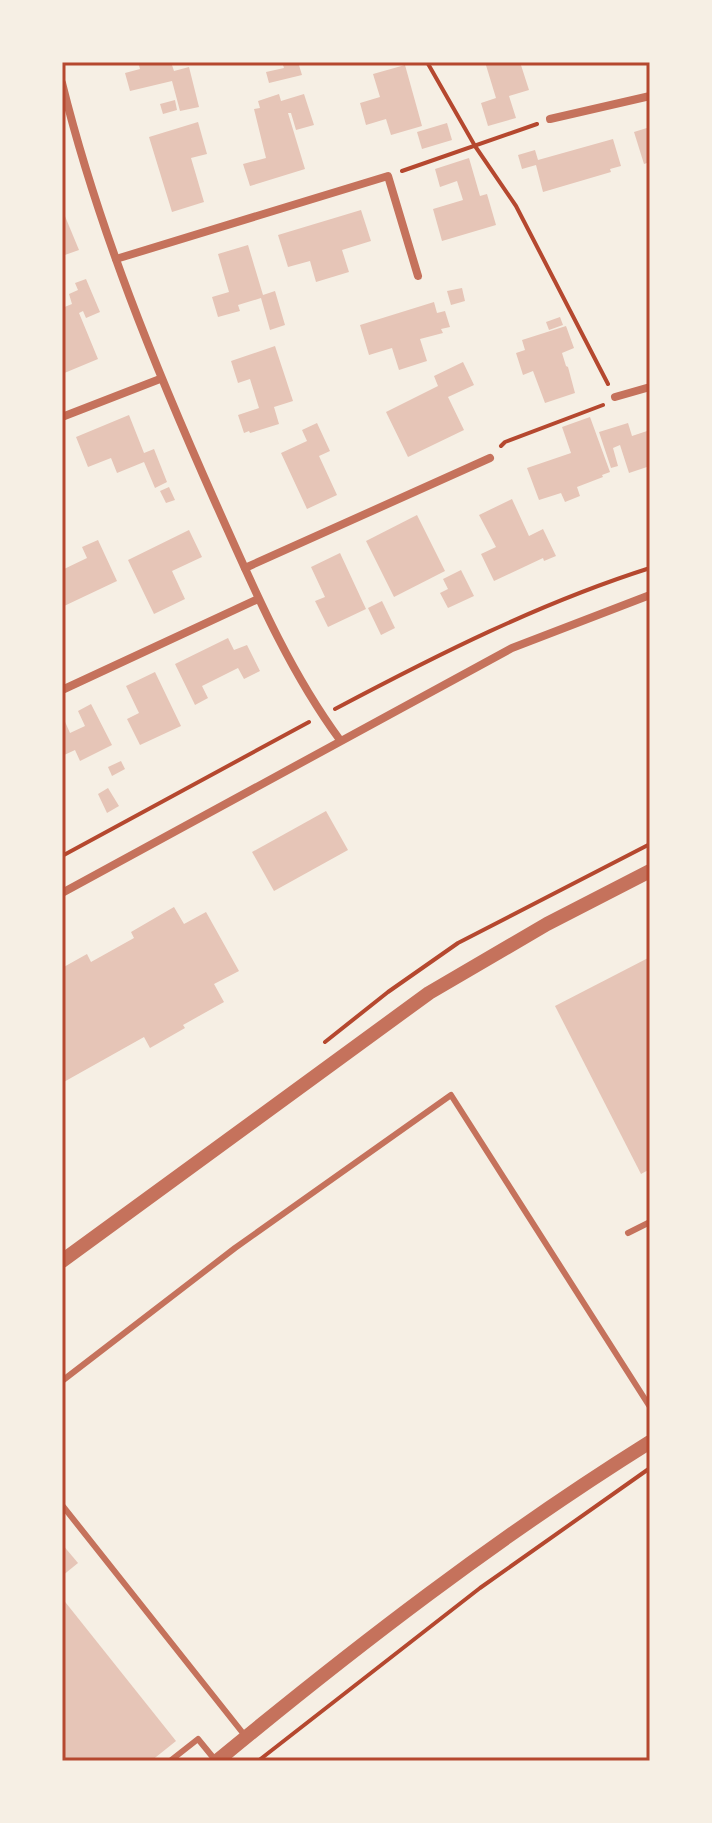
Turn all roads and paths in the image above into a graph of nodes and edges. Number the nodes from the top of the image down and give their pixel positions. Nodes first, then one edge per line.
1 (427, 62) edge
2 (62, 83) edge
3 (650, 96) edge
4 (550, 119) joint
5 (74, 133) junction
6 (62, 137) edge
7 (475, 146) junction
8 (388, 176) junction
9 (116, 259) junction
10 (418, 276) dead end
11 (160, 379) junction
12 (650, 387) edge
13 (615, 397) junction
14 (62, 417) edge
15 (490, 458) joint
16 (245, 568) junction
17 (650, 568) edge
18 (650, 595) edge
19 (258, 599) junction
20 (62, 690) edge
21 (322, 715) junction
22 (340, 740) junction
23 (62, 856) edge
24 (650, 871) edge
25 (62, 893) edge
26 (650, 1222) edge
27 (628, 1233) dead end
28 (62, 1261) edge
29 (62, 1381) edge
30 (650, 1407) edge
31 (650, 1442) edge
32 (650, 1468) edge
33 (62, 1505) edge
34 (246, 1737) junction
35 (170, 1761) edge
36 (216, 1761) edge
37 (258, 1761) edge

1 - 7 path
2 - 5 street
3 - 4 street
4 - 7 path
5 - 6 street
5 - 9 street
7 - 8 path
7 - 13 path
8 - 9 street
8 - 10 street
9 - 11 street
11 - 14 street
11 - 16 street
12 - 13 street
13 - 15 path
15 - 16 street
16 - 19 street
17 - 21 path
18 - 22 street
19 - 20 street
19 - 21 street
21 - 22 street
21 - 23 path
22 - 25 street
24 - 28 street
26 - 27 lane
29 - 30 lane
31 - 34 street
32 - 37 path
33 - 34 lane
34 - 36 street
35 - 36 lane

